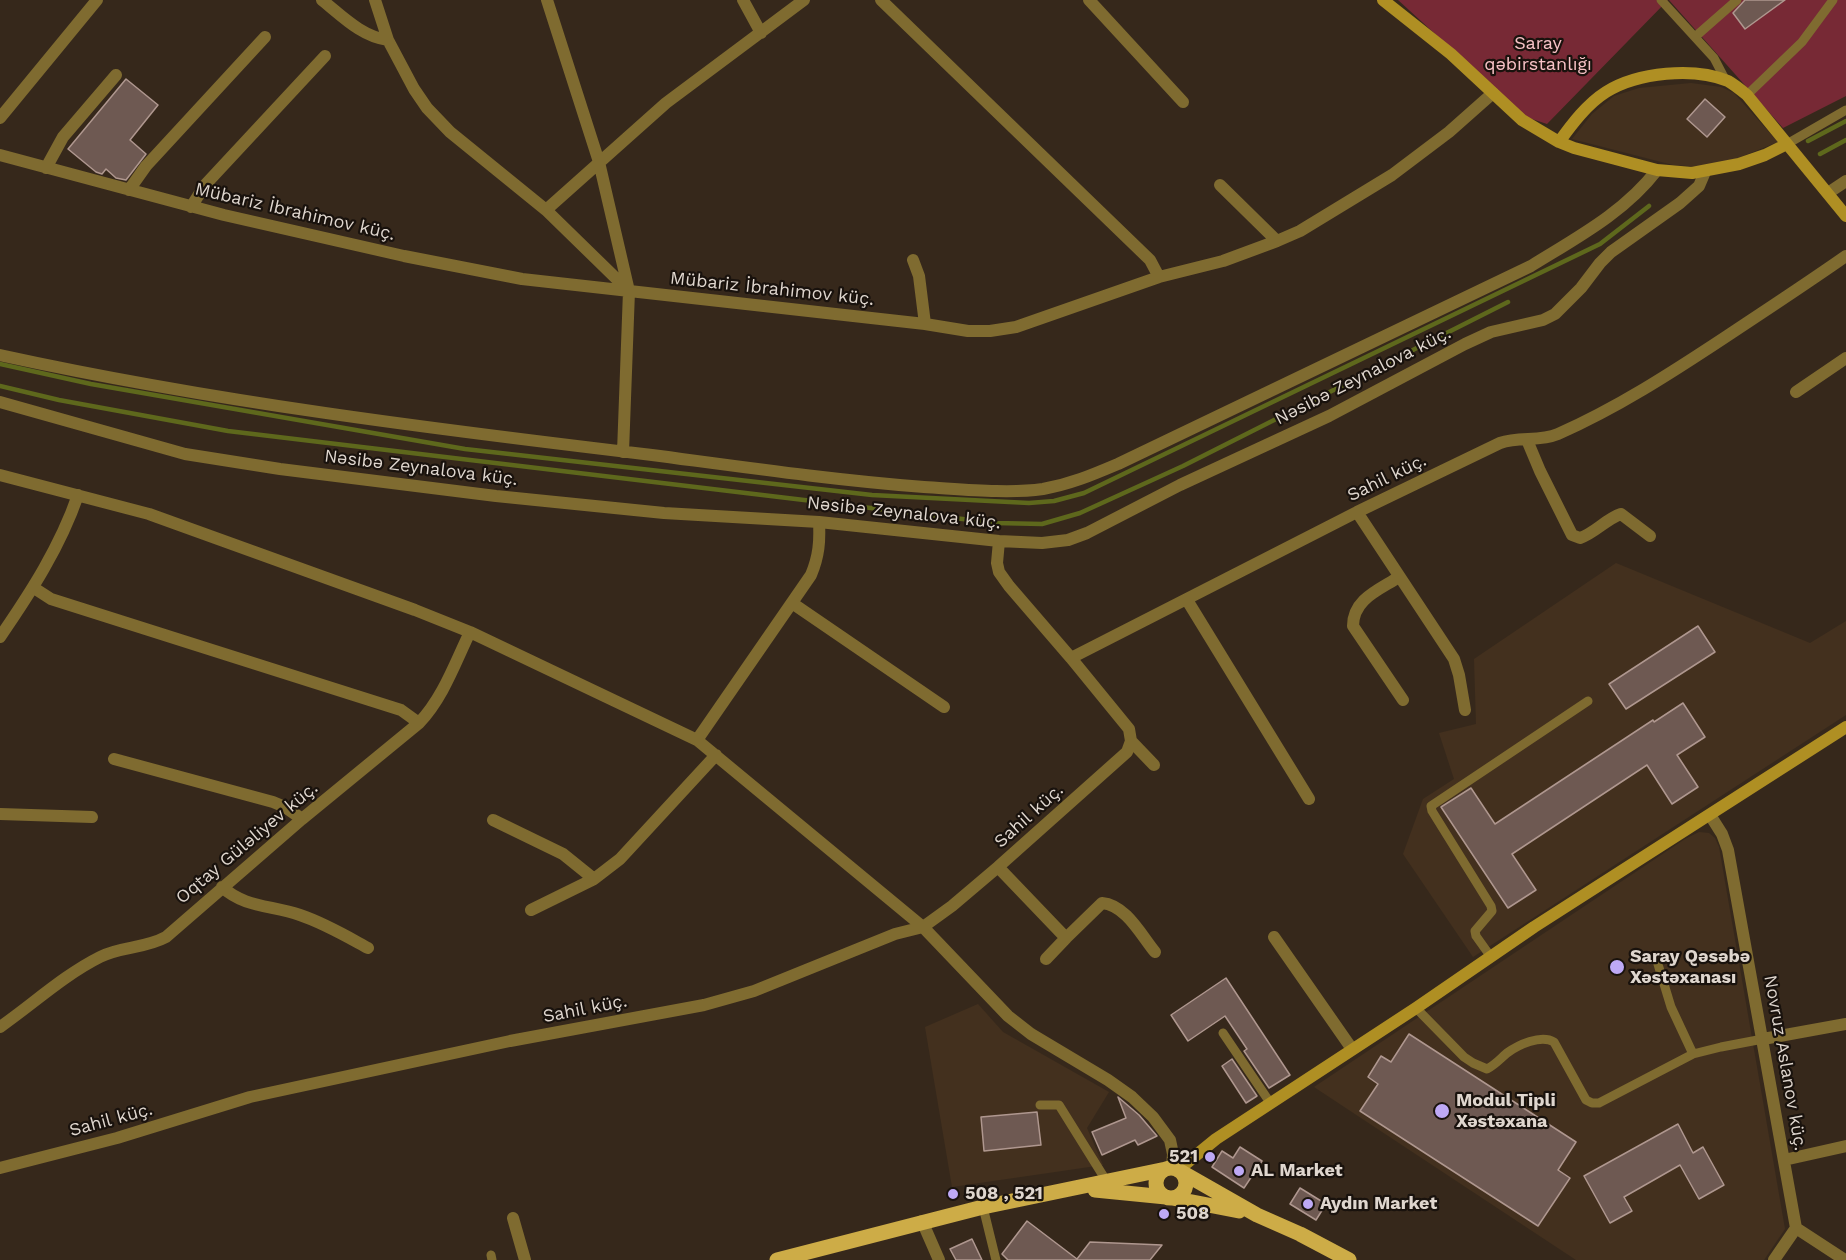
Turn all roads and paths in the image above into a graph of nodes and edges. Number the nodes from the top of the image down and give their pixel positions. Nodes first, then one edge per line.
1 (98, 0) edge
2 (322, 0) edge
3 (375, 0) edge
4 (547, 0) edge
5 (743, 0) edge
6 (804, 0) edge
7 (880, 0) edge
8 (1089, 0) edge
9 (1383, 0) edge
10 (1661, 0) edge
11 (1737, 0) edge
12 (1833, 0) edge
13 (761, 33) junction
14 (1696, 36) junction
15 (265, 37) dead end
16 (388, 40) junction
17 (324, 56) dead end
18 (116, 75) dead end
19 (1726, 81) junction
20 (1493, 93) junction
21 (1747, 95) junction
22 (1183, 102) dead end
23 (1846, 110) edge
24 (0, 118) edge
25 (1559, 142) junction
26 (1787, 144) junction
27 (0, 155) edge
28 (599, 162) junction
29 (46, 168) junction
30 (1657, 170) junction
31 (1705, 172) junction
32 (1846, 181) edge
33 (1220, 185) dead end
34 (129, 190) junction
35 (1828, 193) junction
36 (190, 207) junction
37 (546, 210) junction
38 (1846, 216) edge
39 (1276, 241) junction
40 (1846, 256) edge
41 (913, 260) dead end
42 (1159, 277) junction
43 (629, 291) junction
44 (925, 324) junction
45 (0, 355) edge
46 (1846, 358) edge
47 (1797, 392) dead end
48 (0, 402) edge
49 (1527, 440) junction
50 (623, 452) junction
51 (0, 475) edge
52 (78, 495) junction
53 (1357, 512) junction
54 (819, 522) junction
55 (1650, 536) dead end
56 (999, 542) junction
57 (1399, 577) junction
58 (34, 588) junction
59 (1187, 600) junction
60 (792, 603) junction
61 (470, 632) junction
62 (0, 637) edge
63 (1071, 658) junction
64 (1403, 700) dead end
65 (1588, 701) dead end
66 (944, 706) dead end
67 (1465, 710) dead end
68 (419, 723) junction
69 (1846, 727) edge
70 (697, 740) junction
71 (1131, 741) junction
72 (716, 755) junction
73 (114, 759) dead end
74 (1154, 765) dead end
75 (1309, 799) dead end
76 (0, 814) edge
77 (1710, 815) junction
78 (92, 817) dead end
79 (302, 819) junction
80 (493, 820) dead end
81 (998, 867) junction
82 (594, 879) junction
83 (222, 888) junction
84 (531, 910) dead end
85 (923, 927) junction
86 (1274, 937) dead end
87 (1066, 938) junction
88 (368, 948) dead end
89 (1155, 952) dead end
90 (1491, 957) junction
91 (1046, 960) dead end
92 (1657, 961) dead end
93 (1416, 1008) junction
94 (1846, 1024) edge
95 (0, 1026) edge
96 (1223, 1034) dead end
97 (1763, 1039) junction
98 (1352, 1049) junction
99 (1693, 1054) junction
100 (1271, 1104) junction
101 (1040, 1105) dead end
102 (1846, 1146) edge
103 (1784, 1160) junction
104 (0, 1168) edge
105 (1172, 1169) junction
106 (1107, 1182) junction
107 (1074, 1190) junction
108 (1169, 1198) junction
109 (983, 1207) junction
110 (1257, 1215) junction
111 (513, 1218) dead end
112 (922, 1221) junction
113 (1796, 1227) junction
114 (525, 1260) edge
115 (777, 1260) edge
116 (939, 1260) edge
117 (996, 1260) edge
118 (1349, 1260) edge
119 (1774, 1260) edge
120 (1845, 1260) edge

1 - 24 street
2 - 16 street
3 - 16 street
4 - 28 street
5 - 13 street
6 - 13 street
7 - 42 street
8 - 22 street
9 - 20 street
10 - 14 lane
11 - 14 lane
12 - 21 lane
13 - 28 street
14 - 19 lane
15 - 34 street
16 - 37 street
17 - 36 street
18 - 29 street
19 - 21 street
19 - 25 street
20 - 25 street
20 - 39 street, Mübariz İbrahimov küç.
21 - 26 street
23 - 26 lane
25 - 30 street
26 - 31 street
26 - 35 street
27 - 29 street, Mübariz İbrahimov küç.
28 - 37 street
28 - 43 street
29 - 34 street, Mübariz İbrahimov küç.
30 - 31 street
30 - 50 street
31 - 56 street, Nəsibə Zeynalova küç.
32 - 35 street
33 - 39 street
34 - 36 street, Mübariz İbrahimov küç.
35 - 38 street
36 - 43 street, Mübariz İbrahimov küç.
37 - 43 street
39 - 42 street, Mübariz İbrahimov küç.
40 - 49 street, Sahil küç.
41 - 44 street
42 - 44 street, Mübariz İbrahimov küç.
43 - 44 street, Mübariz İbrahimov küç.
43 - 50 street
45 - 50 street
46 - 47 street
48 - 54 street, Nəsibə Zeynalova küç.
49 - 53 street, Sahil küç.
49 - 55 street
51 - 52 street
52 - 58 street
52 - 61 street
53 - 57 street
53 - 59 street, Sahil küç.
54 - 56 street, Nəsibə Zeynalova küç.
54 - 60 street
56 - 63 street
57 - 64 street
57 - 67 street
58 - 62 street
58 - 68 street
59 - 63 street, Sahil küç.
59 - 75 street
60 - 66 street
60 - 70 street
61 - 68 street, Oqtay Güləliyev küç.
61 - 70 street
63 - 71 street
65 - 90 lane
68 - 79 street, Oqtay Güləliyev küç.
69 - 77 street
70 - 72 street
71 - 74 street
71 - 81 street, Sahil küç.
72 - 82 street
72 - 85 street
73 - 79 street
76 - 78 street
77 - 90 street
77 - 97 street, Novruz Aslanov küç.
79 - 83 street, Oqtay Güləliyev küç.
80 - 82 street
81 - 85 street, Sahil küç.
81 - 87 street
82 - 84 street
83 - 88 street
83 - 95 street, Oqtay Güləliyev küç.
85 - 104 street, Sahil küç.
85 - 105 street
86 - 98 street
87 - 89 street
87 - 91 street
90 - 93 street
92 - 99 lane
93 - 98 street
93 - 99 lane
94 - 97 street
96 - 100 lane
97 - 99 lane
97 - 103 street, Novruz Aslanov küç.
98 - 100 street
100 - 105 street
101 - 106 lane
102 - 103 street
103 - 113 street, Novruz Aslanov küç.
105 - 106 main road
105 - 108 main road
105 - 108 main road
105 - 110 main road
106 - 107 main road
107 - 108 main road
107 - 109 main road
108 - 110 main road
109 - 112 main road
109 - 117 lane
110 - 118 main road
111 - 114 street
112 - 115 main road
112 - 116 street
113 - 119 street
113 - 120 street

